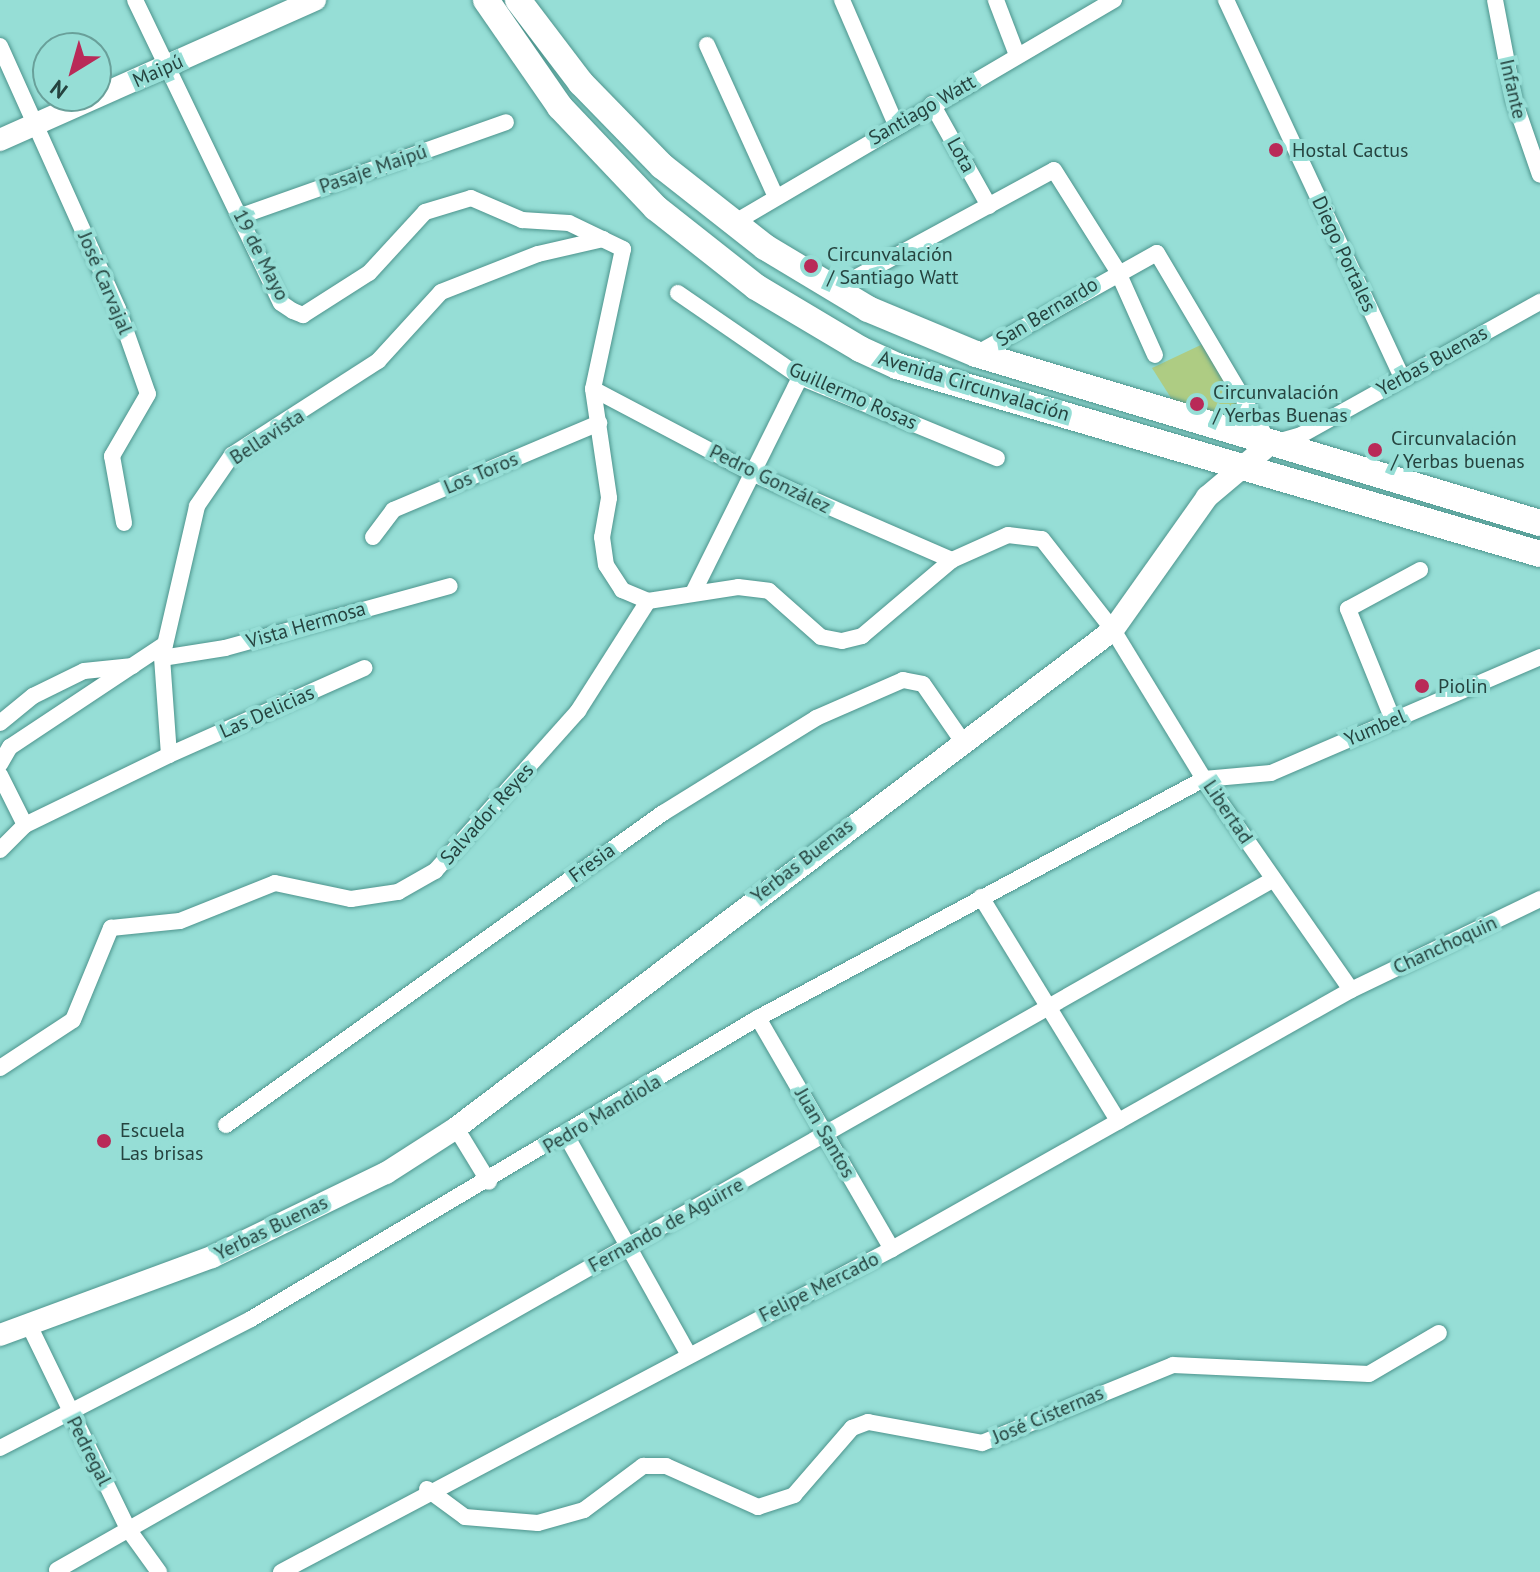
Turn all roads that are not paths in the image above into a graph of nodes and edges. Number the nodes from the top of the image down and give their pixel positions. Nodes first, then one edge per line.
1 (135, 0) edge
2 (315, 0) edge
3 (486, 0) edge
4 (518, 0) edge
5 (842, 0) edge
6 (996, 0) edge
7 (1114, 0) edge
8 (1226, 0) edge
9 (1495, 0) edge
10 (707, 45) dead end
11 (0, 46) edge
12 (1017, 55) junction
13 (166, 68) junction
14 (932, 104) junction
15 (506, 122) dead end
16 (35, 124) junction
17 (896, 125) junction
18 (0, 140) edge
19 (1540, 175) edge
20 (775, 195) junction
21 (989, 206) junction
22 (241, 216) junction
23 (732, 224) junction
24 (692, 238) junction
25 (604, 239) junction
26 (1117, 270) junction
27 (833, 290) junction
28 (678, 293) dead end
29 (1540, 302) edge
30 (976, 354) junction
31 (1155, 355) dead end
32 (800, 377) junction
33 (1402, 378) junction
34 (593, 389) junction
35 (599, 423) junction
36 (1270, 444) junction
37 (997, 458) dead end
38 (1240, 464) junction
39 (754, 474) junction
40 (124, 523) dead end
41 (1540, 523) edge
42 (373, 537) dead end
43 (1540, 554) edge
44 (952, 560) junction
45 (1420, 570) dead end
46 (450, 586) dead end
47 (694, 591) junction
48 (648, 601) junction
49 (1113, 630) junction
50 (163, 651) junction
51 (1540, 657) edge
52 (139, 666) junction
53 (364, 668) dead end
54 (1393, 720) junction
55 (0, 723) edge
56 (961, 739) junction
57 (169, 755) junction
58 (2, 756) edge
59 (0, 775) edge
60 (1204, 779) junction
61 (25, 825) junction
62 (0, 850) edge
63 (1274, 879) junction
64 (981, 897) junction
65 (1540, 899) edge
66 (1351, 990) junction
67 (1047, 1010) junction
68 (758, 1018) junction
69 (0, 1068) edge
70 (1118, 1121) junction
71 (226, 1125) dead end
72 (456, 1128) junction
73 (826, 1135) junction
74 (567, 1137) junction
75 (489, 1182) junction
76 (629, 1245) junction
77 (892, 1249) junction
78 (29, 1325) junction
79 (1439, 1333) dead end
80 (0, 1335) edge
81 (689, 1355) junction
82 (70, 1413) junction
83 (0, 1448) edge
84 (427, 1489) junction
85 (128, 1529) junction
86 (57, 1570) dead end
87 (159, 1572) edge
88 (281, 1572) edge

1 - 13 street, 19 de Mayo
2 - 13 street, Maipú
3 - 24 main road, Avenida Circunvalación
4 - 23 main road, Avenida Circunvalación
5 - 17 street
6 - 12 street
7 - 12 street, Santiago Watt
8 - 33 street, Diego Portales
9 - 19 street, Infante
10 - 20 street
11 - 16 street, José Carvajal
12 - 14 street, Santiago Watt
13 - 16 street, Maipú
13 - 22 street, 19 de Mayo
14 - 17 street, Santiago Watt
14 - 21 street, Lota
15 - 22 street, Pasaje Maipú
16 - 18 street, Maipú
16 - 40 street, José Carvajal
17 - 20 street, Santiago Watt
20 - 23 street, Santiago Watt
21 - 26 street
21 - 27 street
22 - 25 street, 19 de Mayo
23 - 24 main road
23 - 27 main road, Avenida Circunvalación
24 - 38 main road, Avenida Circunvalación
25 - 34 street
25 - 50 street, Bellavista
26 - 30 street, San Bernardo
26 - 31 street
26 - 36 street, San Bernardo
27 - 30 main road, Avenida Circunvalación
28 - 32 street, Guillermo Rosas
29 - 33 street, Yerbas Buenas
30 - 36 main road, Avenida Circunvalación
32 - 37 street, Guillermo Rosas
32 - 39 street
33 - 36 street, Yerbas Buenas
34 - 35 street
34 - 39 street, Pedro González
35 - 42 street, Los Toros
35 - 48 street
36 - 38 street, Yerbas Buenas
36 - 41 main road, Avenida Circunvalación
38 - 43 main road, Avenida Circunvalación
38 - 49 street, Yerbas Buenas
39 - 44 street, Pedro González
39 - 47 street
44 - 47 street
44 - 49 street
45 - 54 street
46 - 50 street, Vista Hermosa
47 - 48 street
48 - 69 street, Salvador Reyes
49 - 56 street, Yerbas Buenas
49 - 60 street, Libertad
50 - 52 street
50 - 57 street
51 - 54 street, Yumbel
52 - 55 street
52 - 58 street
53 - 57 street, Las Delicias
54 - 60 street, Yumbel
56 - 71 street, Fresia
56 - 72 street, Yerbas Buenas
57 - 61 street, Las Delicias
59 - 61 street
60 - 63 street, Libertad
60 - 64 street, Pedro Mandiola
61 - 62 street, Las Delicias
63 - 66 street, Libertad
63 - 67 street, Fernando de Aguirre
64 - 67 street
64 - 68 street, Pedro Mandiola
65 - 66 street, Chanchoquin
66 - 70 street, Felipe Mercado
67 - 70 street
67 - 73 street, Fernando de Aguirre
68 - 73 street, Juan Santos
68 - 74 street, Pedro Mandiola
70 - 77 street, Felipe Mercado
72 - 75 street
72 - 78 street, Yerbas Buenas
73 - 76 street, Fernando de Aguirre
73 - 77 street, Juan Santos
74 - 75 street, Pedro Mandiola
74 - 76 street
75 - 82 street, Pedro Mandiola
76 - 81 street
76 - 85 street, Fernando de Aguirre
77 - 81 street, Felipe Mercado
78 - 80 street, Yerbas Buenas
78 - 82 street, Pedregal
79 - 84 street, José Cisternas
81 - 84 street, Felipe Mercado
82 - 83 street, Pedro Mandiola
82 - 85 street, Pedregal
84 - 88 street, Felipe Mercado
85 - 86 street, Fernando de Aguirre
85 - 87 street, Pedregal

